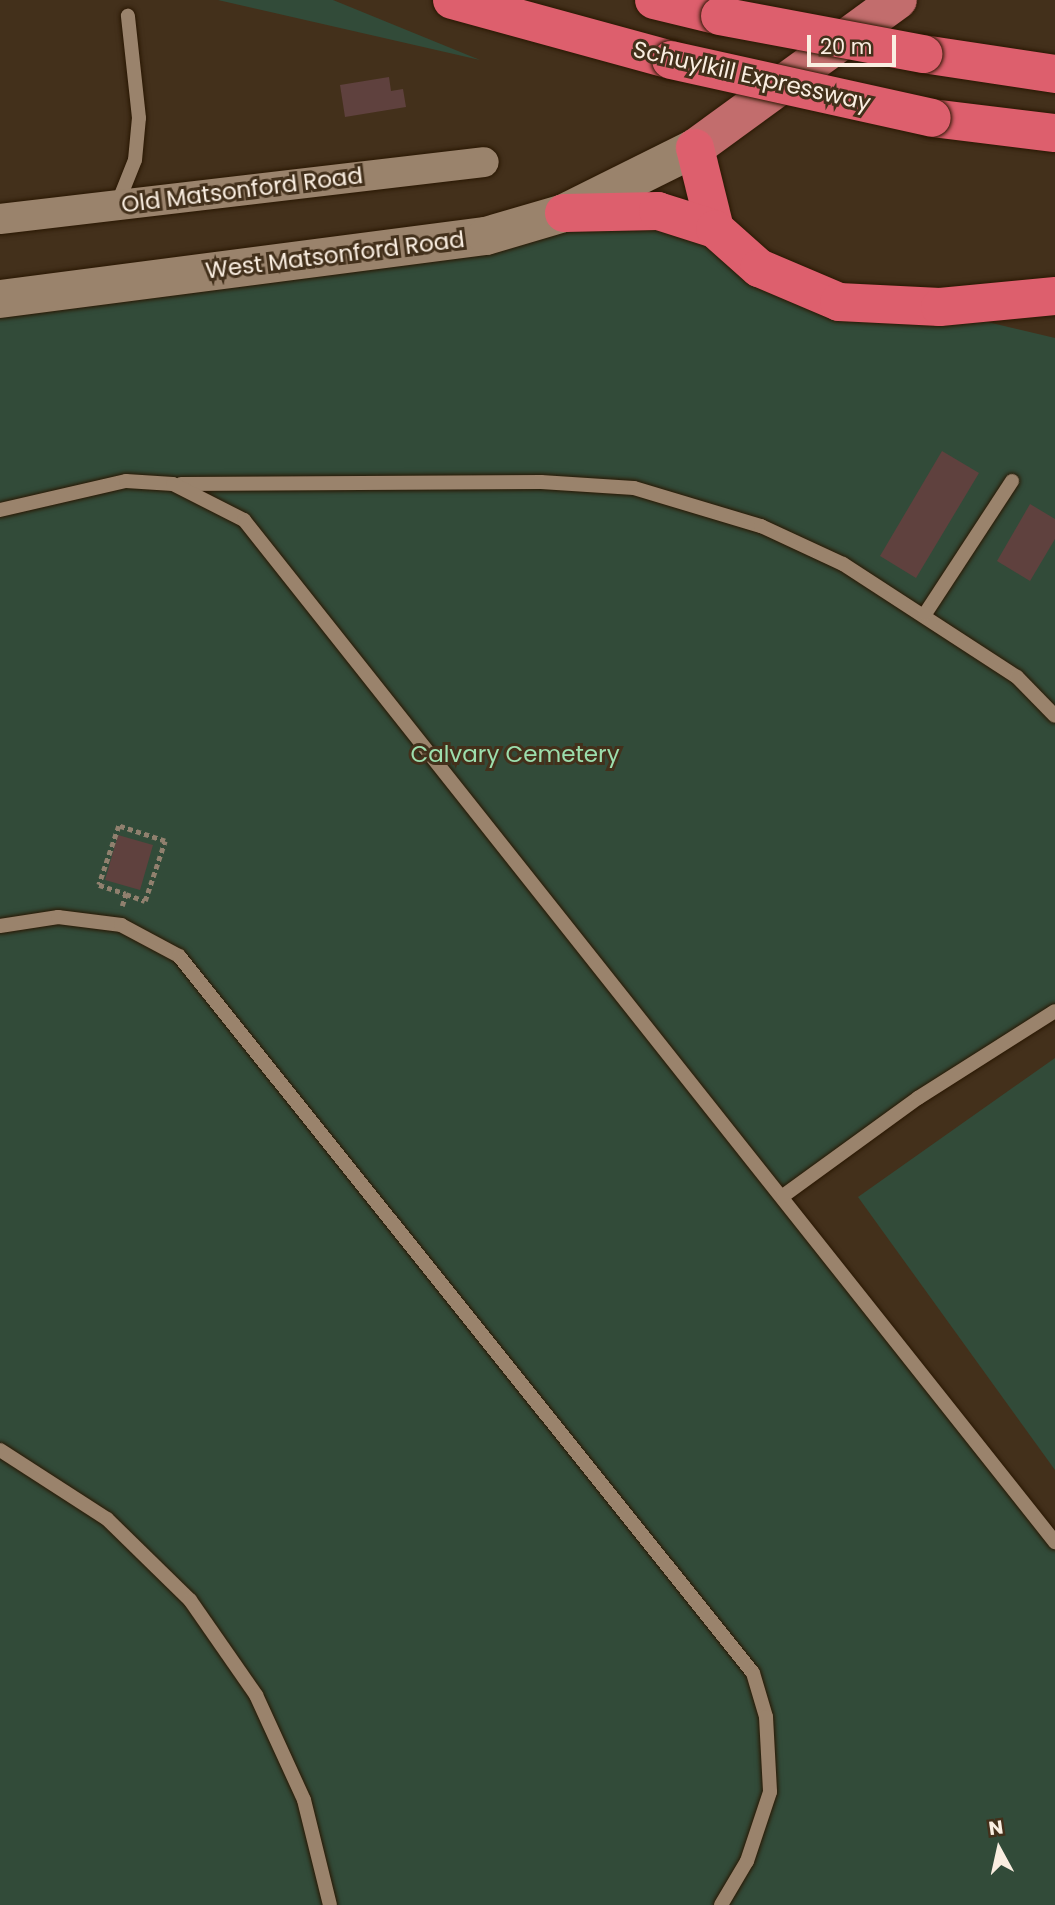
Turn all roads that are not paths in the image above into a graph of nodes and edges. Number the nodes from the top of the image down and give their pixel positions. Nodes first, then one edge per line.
1 (453, 0) edge
2 (654, 0) edge
3 (898, 0) edge
4 (128, 16) dead end
5 (1055, 59) edge
6 (970, 62) junction
7 (1055, 74) edge
8 (1055, 133) edge
9 (695, 148) junction
10 (484, 162) dead end
11 (117, 205) junction
12 (564, 212) junction
13 (0, 219) edge
14 (715, 229) junction
15 (1055, 296) edge
16 (0, 299) edge
17 (1012, 481) dead end
18 (173, 484) junction
19 (0, 510) edge
20 (925, 614) junction
21 (1055, 716) edge
22 (0, 926) edge
23 (1055, 1011) edge
24 (783, 1196) junction
25 (0, 1450) edge
26 (1055, 1542) edge
27 (330, 1905) edge
28 (721, 1905) edge

1 - 8 highway, Schuylkill Expressway, bridge
2 - 6 highway, bridge
3 - 9 main road
4 - 11 lane
5 - 6 highway
6 - 7 highway
9 - 12 main road, West Matsonford Road
9 - 14 highway
10 - 11 street, Old Matsonford Road
11 - 13 street, Old Matsonford Road
12 - 14 highway
12 - 16 main road, West Matsonford Road
14 - 15 highway
17 - 20 lane
18 - 19 lane
18 - 20 lane
18 - 24 lane
20 - 21 lane
22 - 28 lane
23 - 24 lane
24 - 26 lane
25 - 27 lane

